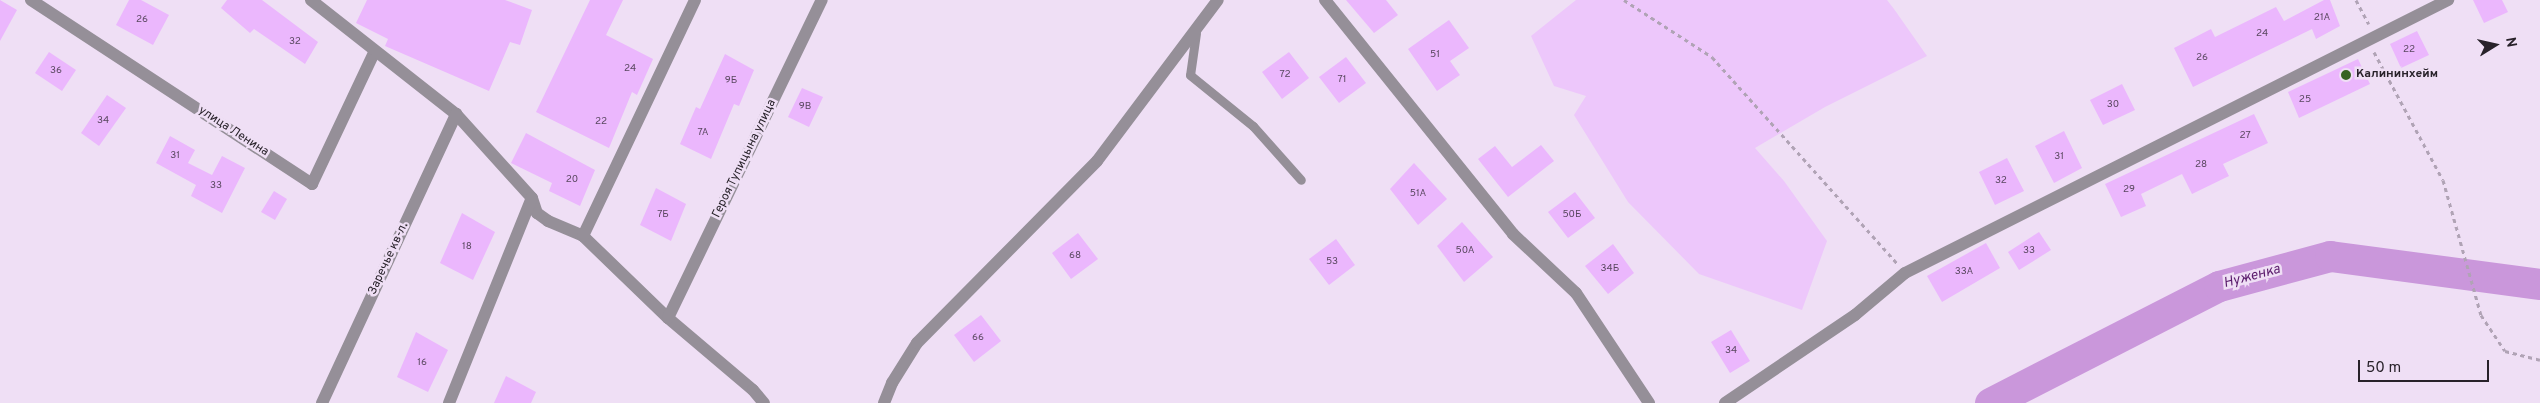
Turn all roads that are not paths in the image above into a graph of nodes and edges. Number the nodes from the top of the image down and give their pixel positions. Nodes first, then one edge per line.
1 (31, 0) edge
2 (311, 0) edge
3 (695, 0) edge
4 (822, 0) edge
5 (1218, 0) edge
6 (1325, 0) edge
7 (2448, 0) edge
8 (1196, 33) junction
9 (375, 51) junction
10 (456, 114) junction
11 (1301, 180) dead end
12 (532, 198) junction
13 (583, 236) junction
14 (668, 318) junction
15 (322, 403) edge
16 (449, 403) edge
17 (764, 403) edge
18 (884, 403) edge
19 (1649, 403) edge
20 (1725, 403) edge

1 - 9 street, улица Ленина
2 - 9 street
3 - 13 street
4 - 14 street, Героя Тупицына улица
5 - 8 street
6 - 19 street
7 - 20 street
8 - 11 lane
8 - 18 street
9 - 10 street
10 - 12 street
10 - 15 street, Заречье кв-л.
12 - 13 street
12 - 16 street
13 - 14 street
14 - 17 street

